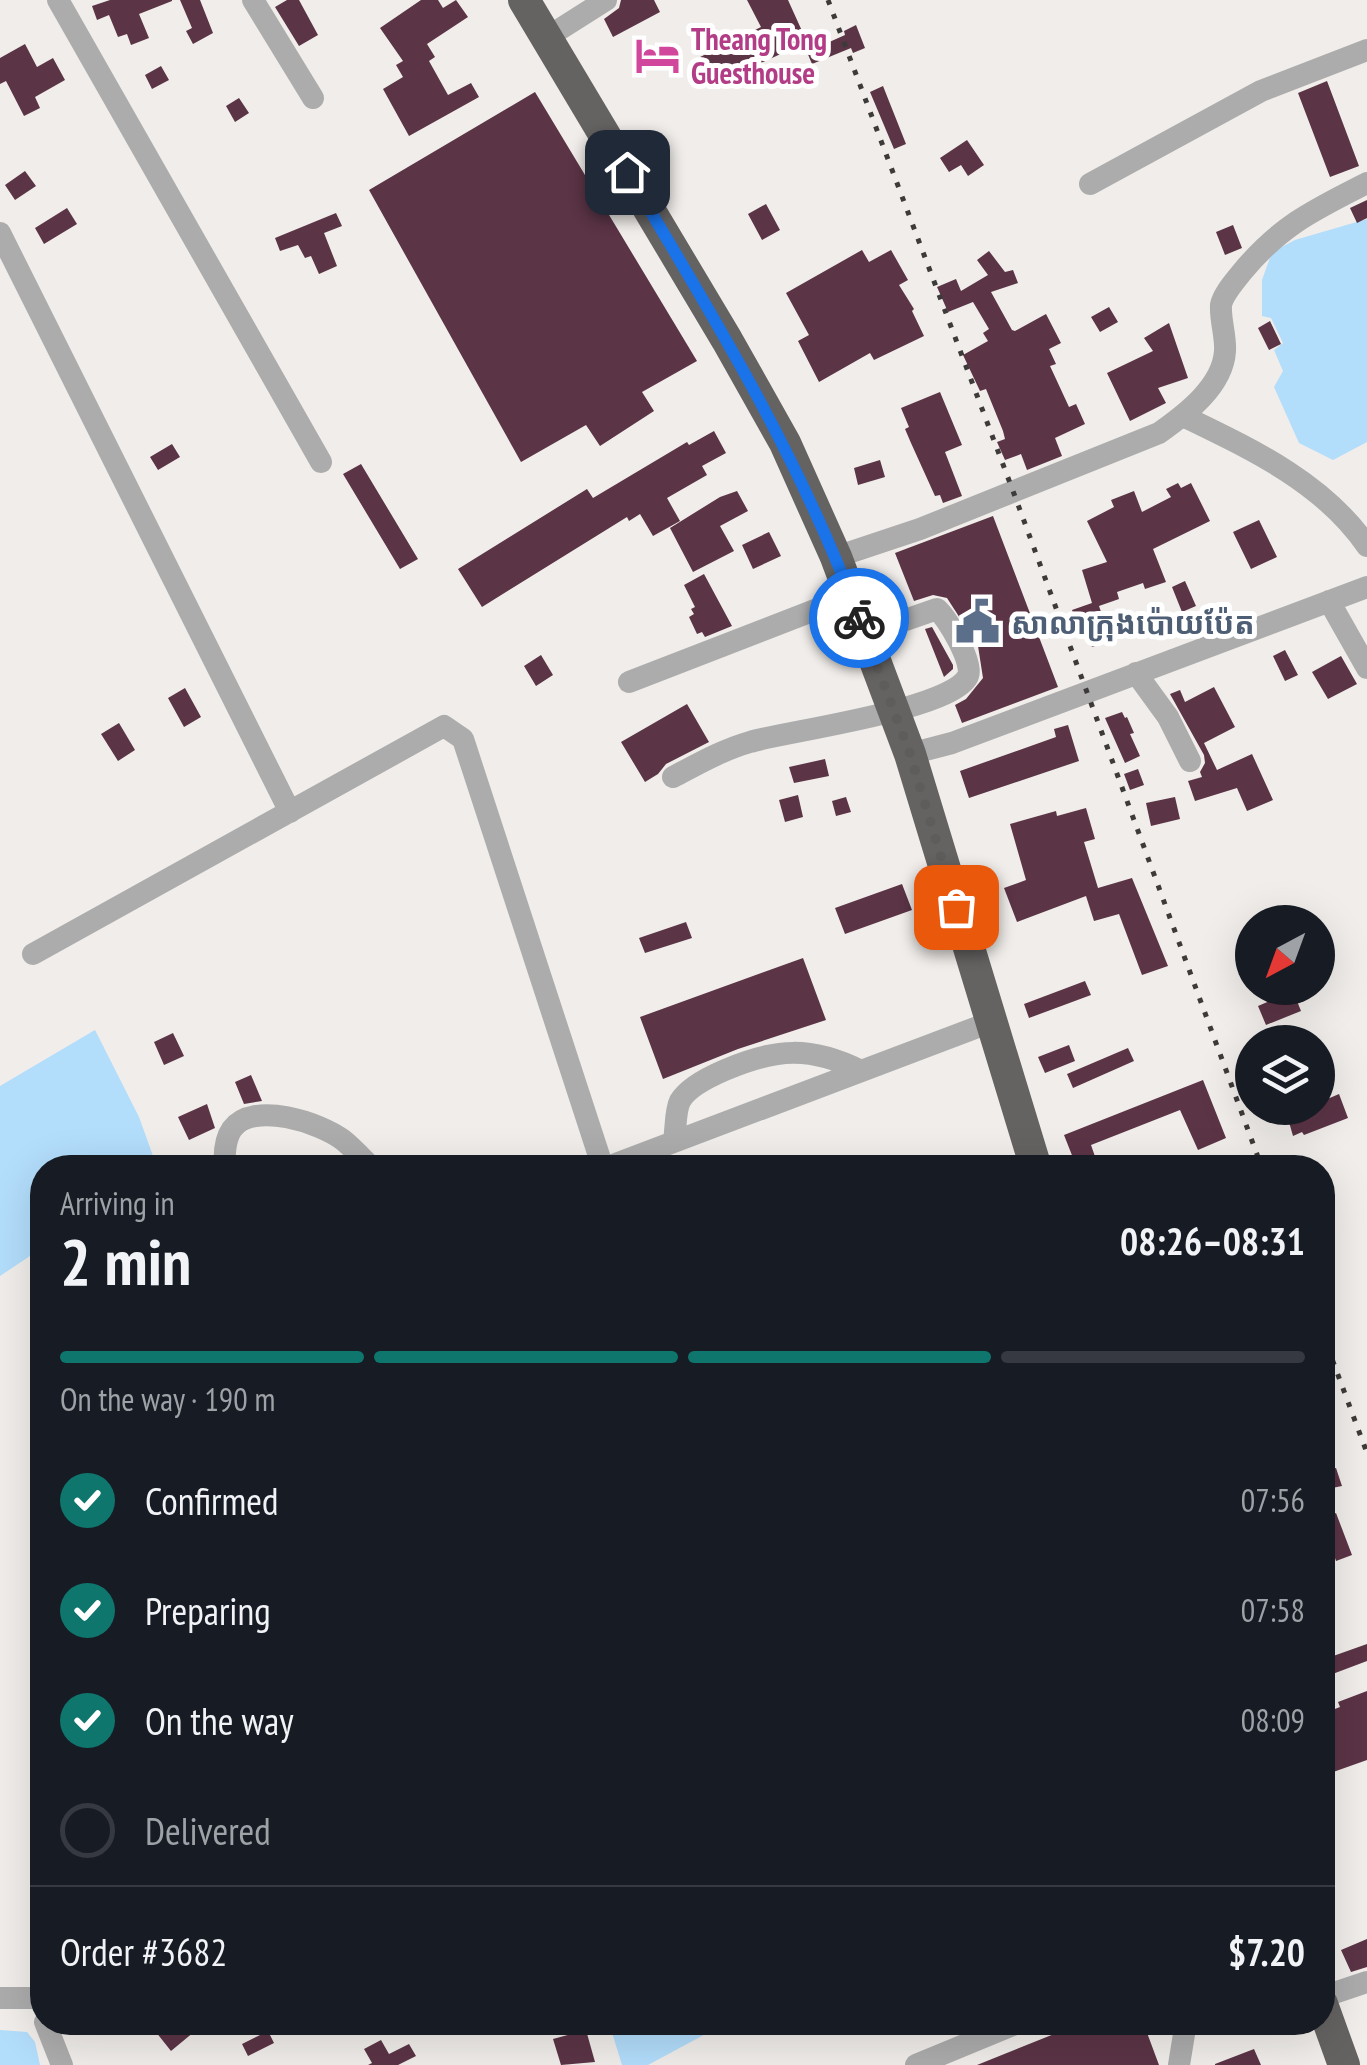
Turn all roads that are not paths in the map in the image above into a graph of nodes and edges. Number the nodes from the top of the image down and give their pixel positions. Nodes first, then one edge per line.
1 (58, 0) edge
2 (253, 0) edge
3 (524, 0) edge
4 (606, 0) edge
5 (546, 38) junction
6 (1367, 50) edge
7 (312, 98) dead end
8 (1367, 183) edge
9 (1090, 184) dead end
10 (0, 232) edge
11 (1183, 416) junction
12 (320, 462) dead end
13 (1367, 546) edge
14 (836, 557) junction
15 (1367, 587) edge
16 (850, 596) junction
17 (1329, 601) junction
18 (865, 634) junction
19 (1367, 668) edge
20 (1136, 673) junction
21 (629, 682) dead end
22 (896, 714) junction
23 (910, 754) junction
24 (1190, 762) dead end
25 (673, 777) dead end
26 (290, 812) junction
27 (33, 954) dead end
28 (991, 1022) junction
29 (861, 1070) junction
30 (674, 1140) junction
31 (224, 1155) edge
32 (359, 1155) edge
33 (600, 1155) edge
34 (636, 1155) edge
35 (1032, 1155) edge
36 (1367, 1982) edge
37 (1335, 1995) edge
38 (0, 1998) edge
39 (30, 2005) edge
40 (51, 2035) edge
41 (989, 2035) edge
42 (1186, 2035) edge
43 (1334, 2035) edge
44 (62, 2065) edge
45 (916, 2065) edge
46 (1179, 2065) edge
47 (1344, 2065) edge

1 - 12 street
2 - 7 street
3 - 5 highway
4 - 5 street
5 - 14 highway
6 - 9 street
8 - 11 street
10 - 26 street
11 - 13 street
11 - 14 street
14 - 16 highway
15 - 17 street
16 - 18 highway
16 - 21 street
17 - 19 street
17 - 20 street
18 - 22 highway
18 - 22 street
20 - 23 street
20 - 24 street
22 - 23 highway
22 - 25 street
23 - 28 highway
26 - 27 street
26 - 33 street
28 - 29 street
28 - 35 highway
29 - 30 street
29 - 30 street
30 - 34 street
31 - 32 street
36 - 37 street
38 - 39 street
40 - 44 street
41 - 45 street
42 - 46 street
43 - 47 highway

